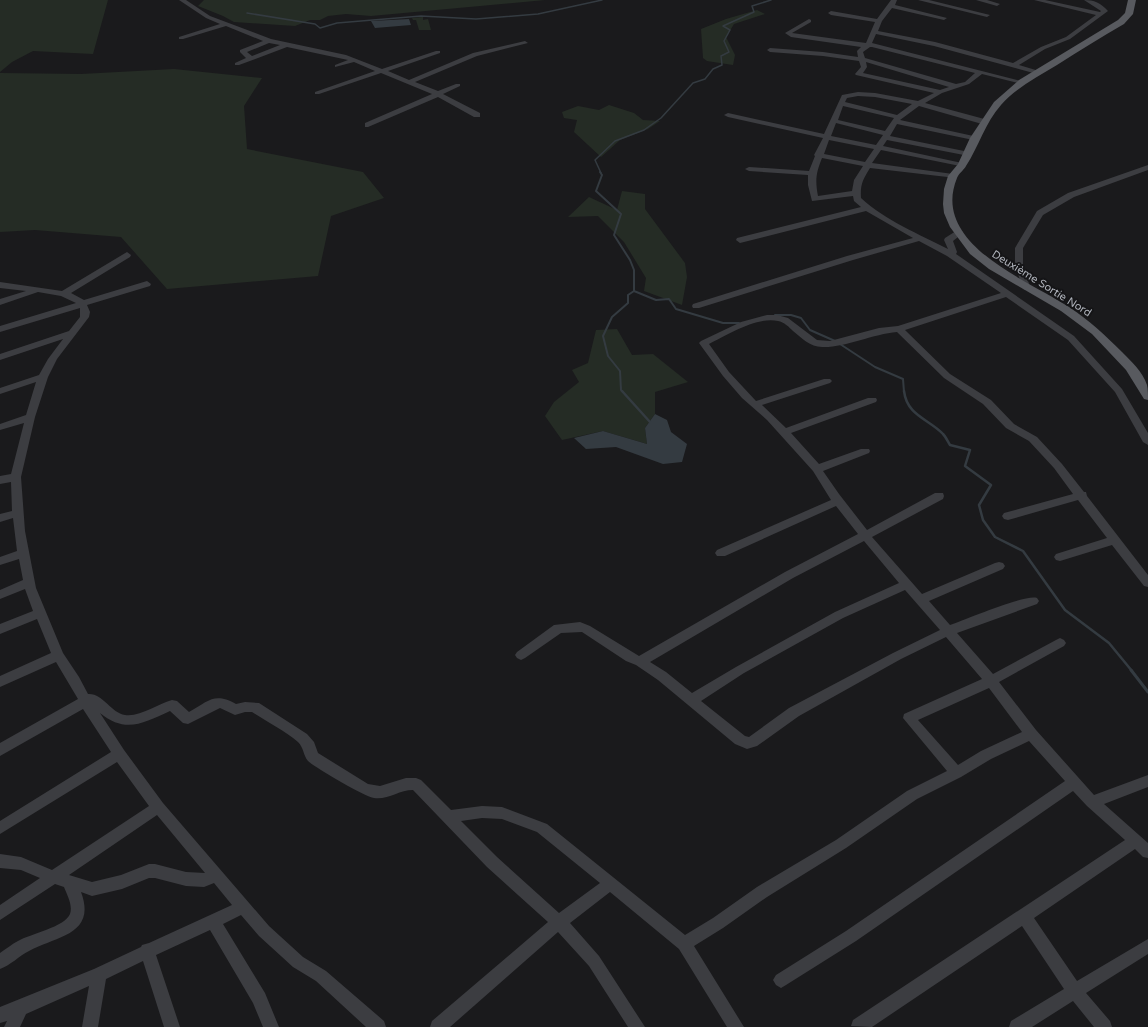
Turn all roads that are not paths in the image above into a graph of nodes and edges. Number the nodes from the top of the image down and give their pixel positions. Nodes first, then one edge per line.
1 (182, 0) edge
2 (921, 0) edge
3 (979, 0) edge
4 (1037, 0) edge
5 (1087, 0) edge
6 (1132, 0) edge
7 (893, 3) edge
8 (997, 4) dead end
9 (831, 13) dead end
10 (1100, 14) junction
11 (987, 15) dead end
12 (944, 18) dead end
13 (810, 21) dead end
14 (879, 21) junction
15 (227, 24) junction
16 (874, 32) junction
17 (181, 38) dead end
18 (269, 41) junction
19 (525, 43) dead end
20 (288, 44) junction
21 (868, 45) junction
22 (770, 50) dead end
23 (438, 52) dead end
24 (251, 59) junction
25 (355, 60) junction
26 (863, 60) junction
27 (237, 64) dead end
28 (337, 66) dead end
29 (1013, 66) junction
30 (381, 71) junction
31 (980, 72) junction
32 (1037, 72) junction
33 (887, 81) junction
34 (409, 82) junction
35 (1022, 82) junction
36 (458, 85) dead end
37 (957, 87) junction
38 (940, 92) junction
39 (317, 93) dead end
40 (438, 94) junction
41 (883, 97) junction
42 (841, 103) junction
43 (917, 104) junction
44 (477, 115) dead end
45 (728, 115) dead end
46 (897, 119) junction
47 (835, 121) junction
48 (985, 122) junction
49 (368, 125) dead end
50 (886, 135) junction
51 (826, 137) junction
52 (975, 139) junction
53 (880, 148) junction
54 (966, 154) junction
55 (818, 155) junction
56 (867, 165) junction
57 (962, 165) junction
58 (1148, 167) edge
59 (749, 169) dead end
60 (812, 173) junction
61 (952, 176) junction
62 (856, 193) junction
63 (867, 208) junction
64 (959, 234) junction
65 (921, 238) junction
66 (740, 240) dead end
67 (950, 254) junction
68 (127, 255) dead end
69 (146, 284) dead end
70 (0, 286) edge
71 (1026, 287) junction
72 (38, 290) junction
73 (64, 294) junction
74 (1007, 294) junction
75 (0, 302) edge
76 (82, 303) junction
77 (696, 306) dead end
78 (899, 329) junction
79 (0, 330) edge
80 (72, 333) junction
81 (0, 358) edge
82 (42, 377) junction
83 (827, 381) dead end
84 (0, 391) edge
85 (1148, 396) edge
86 (872, 400) dead end
87 (756, 404) junction
88 (30, 418) junction
89 (0, 427) edge
90 (784, 432) junction
91 (1148, 442) edge
92 (865, 451) dead end
93 (817, 469) junction
94 (16, 476) junction
95 (0, 480) edge
96 (939, 496) dead end
97 (1082, 496) junction
98 (839, 501) junction
99 (18, 513) junction
100 (1008, 516) dead end
101 (0, 518) edge
102 (865, 536) junction
103 (1115, 540) junction
104 (23, 553) junction
105 (721, 553) dead end
106 (1060, 557) dead end
107 (0, 562) edge
108 (999, 566) dead end
109 (29, 582) junction
110 (1148, 583) edge
111 (907, 584) junction
112 (0, 595) edge
113 (921, 599) junction
114 (1033, 601) dead end
115 (40, 613) junction
116 (0, 629) edge
117 (948, 631) junction
118 (1060, 643) dead end
119 (58, 654) junction
120 (521, 655) dead end
121 (640, 662) junction
122 (991, 681) junction
123 (0, 682) edge
124 (85, 700) junction
125 (692, 700) junction
126 (1031, 734) junction
127 (0, 750) edge
128 (119, 754) junction
129 (956, 773) junction
130 (1148, 781) edge
131 (1075, 782) junction
132 (1092, 802) junction
133 (158, 807) junction
134 (448, 817) junction
135 (0, 828) edge
136 (1135, 841) junction
137 (1148, 852) edge
138 (0, 861) edge
139 (217, 876) junction
140 (54, 877) junction
141 (70, 883) junction
142 (611, 883) junction
143 (242, 907) junction
144 (0, 913) edge
145 (1024, 917) junction
146 (213, 920) junction
147 (559, 922) junction
148 (684, 944) junction
149 (1148, 946) edge
150 (147, 950) junction
151 (0, 962) edge
152 (99, 974) junction
153 (781, 980) dead end
154 (1075, 991) junction
155 (20, 1008) junction
156 (0, 1015) edge
157 (859, 1026) edge
158 (12, 1027) edge
159 (90, 1027) edge
160 (172, 1027) edge
161 (271, 1027) edge
162 (378, 1027) edge
163 (438, 1027) edge
164 (637, 1027) edge
165 (736, 1027) edge
166 (1017, 1027) edge
167 (1104, 1027) edge

1 - 15 street
2 - 11 street
3 - 8 street
4 - 10 street
5 - 10 street
6 - 32 main road
7 - 12 street
7 - 14 street
9 - 14 street
10 - 29 street
13 - 21 street
14 - 16 street
15 - 17 street
15 - 18 street
16 - 21 street
16 - 29 street
18 - 20 street
18 - 24 street
19 - 34 street
20 - 24 street
20 - 25 street
21 - 26 street
21 - 31 street
22 - 26 street
23 - 30 street
24 - 27 street
25 - 28 street
25 - 30 street
26 - 33 street
26 - 37 street
29 - 32 street
30 - 34 street
30 - 39 street
31 - 35 street
31 - 37 street
32 - 35 main road
33 - 38 street
33 - 41 street
34 - 40 street
35 - 48 main road
36 - 40 street
37 - 38 street
38 - 43 street
40 - 44 street
40 - 49 street
41 - 42 street
41 - 43 street
42 - 46 street
42 - 47 street
43 - 46 street
43 - 48 street
45 - 51 street
46 - 50 street
46 - 52 street
47 - 50 street
47 - 51 street
48 - 52 main road
50 - 53 street
50 - 54 street
51 - 53 street
51 - 55 street
52 - 54 main road
53 - 56 street
53 - 57 street
54 - 57 main road
55 - 56 street
55 - 60 street
56 - 61 street
56 - 62 street
57 - 61 main road
58 - 71 street
59 - 60 street
60 - 62 street
61 - 64 main road, Deuxième Sortie Nord
62 - 63 street
63 - 65 street
63 - 66 street
64 - 67 street
64 - 71 main road, Deuxième Sortie Nord
65 - 67 street
65 - 77 street
67 - 74 street
68 - 73 street
69 - 76 street
70 - 72 street
71 - 85 main road, Deuxième Sortie Nord
72 - 73 street
72 - 75 street
73 - 76 street
74 - 78 street
74 - 91 street
76 - 79 street
76 - 80 street
78 - 87 street
78 - 97 street
80 - 81 street
80 - 82 street
82 - 84 street
82 - 88 street
83 - 87 street
86 - 90 street
87 - 90 street
88 - 89 street
88 - 94 street
90 - 93 street
92 - 93 street
93 - 98 street
94 - 95 street
94 - 99 street
96 - 102 street
97 - 100 street
97 - 103 street
98 - 102 street
98 - 105 street
99 - 101 street
99 - 104 street
102 - 111 street
102 - 121 street
103 - 106 street
103 - 110 street
104 - 107 street
104 - 109 street
108 - 113 street
109 - 112 street
109 - 115 street
111 - 113 street
111 - 125 street
113 - 117 street
114 - 117 street
115 - 116 street
115 - 119 street
117 - 122 street
117 - 125 street
118 - 122 street
119 - 123 street
119 - 124 street
120 - 121 street
121 - 125 street
122 - 126 street
122 - 129 street
124 - 127 street
124 - 128 street
124 - 134 street
126 - 129 street
126 - 131 street
128 - 133 street
128 - 135 street
129 - 148 street
130 - 132 street
131 - 132 street
131 - 153 street
132 - 136 street
133 - 139 street
133 - 140 street
134 - 142 street
134 - 147 street
136 - 137 street
136 - 145 street
138 - 140 street
139 - 141 street
139 - 143 street
140 - 141 street
140 - 144 street
141 - 151 street
142 - 147 street
142 - 148 street
143 - 146 street
143 - 162 street
145 - 154 street
145 - 157 street
146 - 150 street
146 - 161 street
147 - 163 street
147 - 164 street
148 - 165 street
149 - 154 street
150 - 152 street
150 - 160 street
152 - 155 street
152 - 159 street
154 - 166 street
154 - 167 street
155 - 156 street
155 - 158 street

